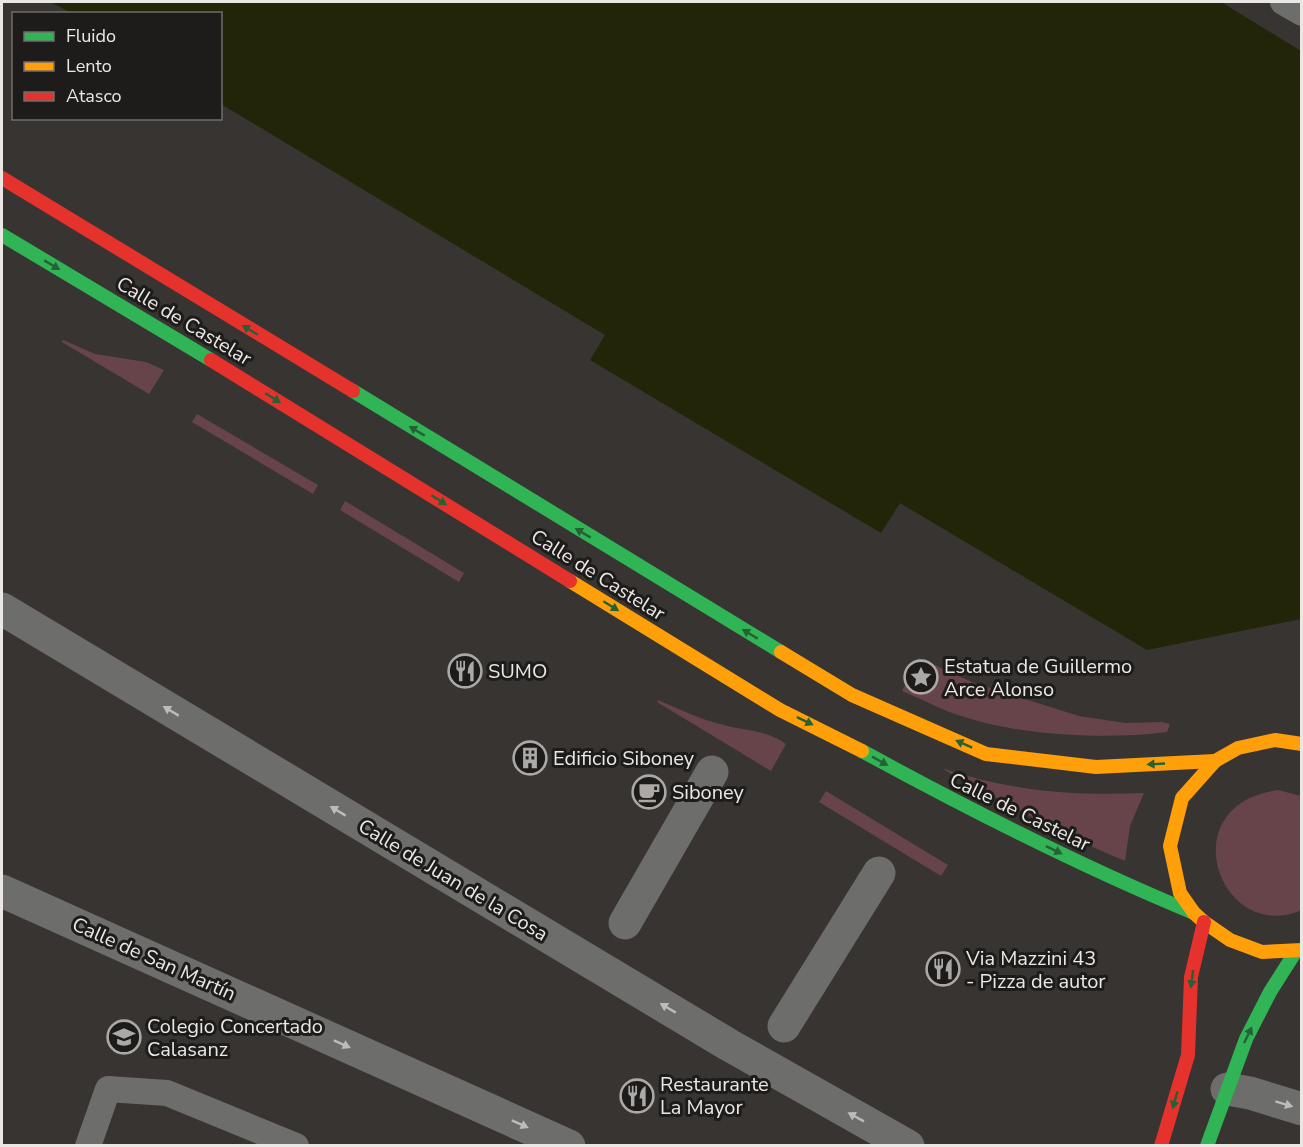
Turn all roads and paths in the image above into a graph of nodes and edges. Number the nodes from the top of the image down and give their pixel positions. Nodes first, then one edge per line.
1 (1283, 2) edge
2 (1302, 13) edge
3 (2, 178) edge
4 (2, 235) edge
5 (2, 609) edge
6 (1302, 732) edge
7 (1275, 740) junction
8 (1302, 744) edge
9 (1215, 761) junction
10 (712, 772) dead end
11 (879, 873) dead end
12 (2, 891) edge
13 (1199, 917) junction
14 (625, 922) dead end
15 (1299, 951) edge
16 (784, 1026) dead end
17 (1227, 1089) junction
18 (1302, 1109) edge
19 (88, 1146) edge
20 (296, 1146) edge
21 (569, 1146) edge
22 (908, 1146) edge
23 (1161, 1146) edge
24 (1207, 1146) edge

1 - 2 lane
9 -> 3 main road, Calle de Castelar
4 -> 13 main road, Calle de Castelar
22 -> 5 street, Calle de Juan de la Cosa
6 - 7 main road
7 - 8 main road
7 - 9 main road
9 - 13 main road
10 - 14 street
11 - 16 street
12 -> 21 street, Calle de San Martín
13 - 15 main road
13 -> 23 main road
17 -> 15 main road
17 -> 18 street
17 - 24 main road
19 - 20 lane

